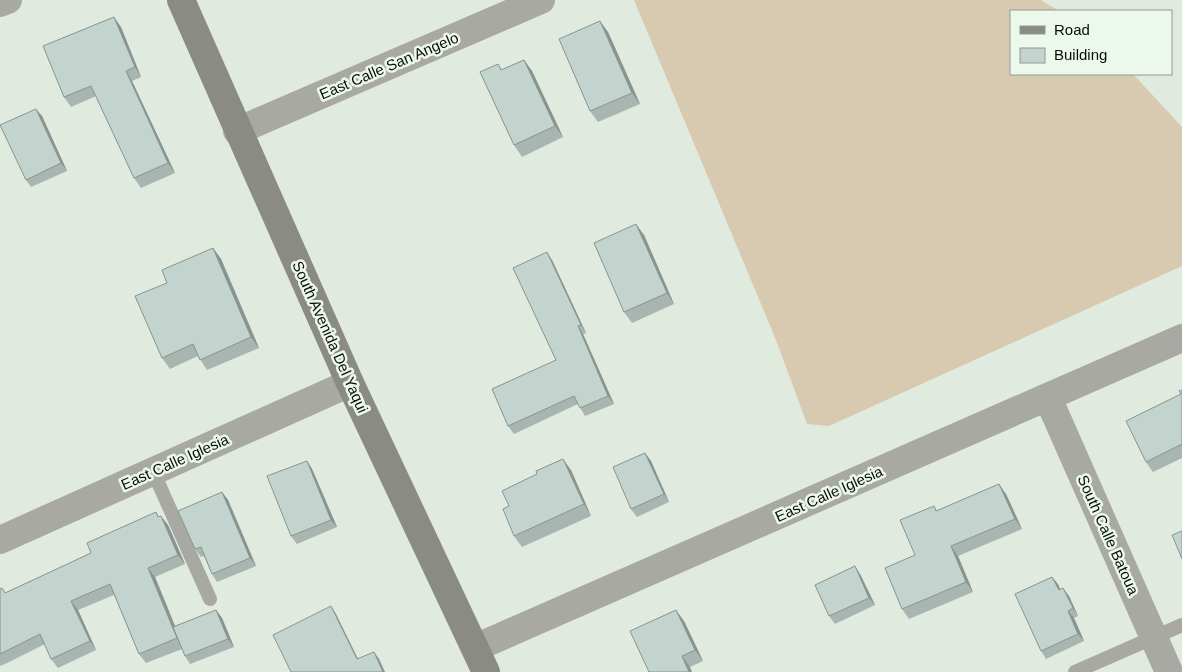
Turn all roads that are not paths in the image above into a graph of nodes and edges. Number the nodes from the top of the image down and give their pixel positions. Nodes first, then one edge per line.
1 (8, 0) edge
2 (181, 0) edge
3 (541, 0) edge
4 (0, 3) edge
5 (237, 131) junction
6 (1182, 338) edge
7 (350, 383) junction
8 (1048, 398) junction
9 (153, 471) junction
10 (0, 540) edge
11 (210, 599) dead end
12 (1182, 626) edge
13 (1154, 638) junction
14 (481, 660) edge
15 (1074, 672) edge
16 (1169, 672) edge

1 - 4 street
2 - 5 street, South Avenida Del Yaqui
3 - 5 street, East Calle San Angelo
5 - 7 street, South Avenida Del Yaqui
6 - 8 street, East Calle Iglesia
7 - 9 street, East Calle Iglesia
7 - 14 street, South Avenida Del Yaqui
8 - 13 street, South Calle Batoua
8 - 14 street, East Calle Iglesia
9 - 10 street, East Calle Iglesia
9 - 11 lane
12 - 13 lane
13 - 15 lane
13 - 16 street, South Calle Batoua

